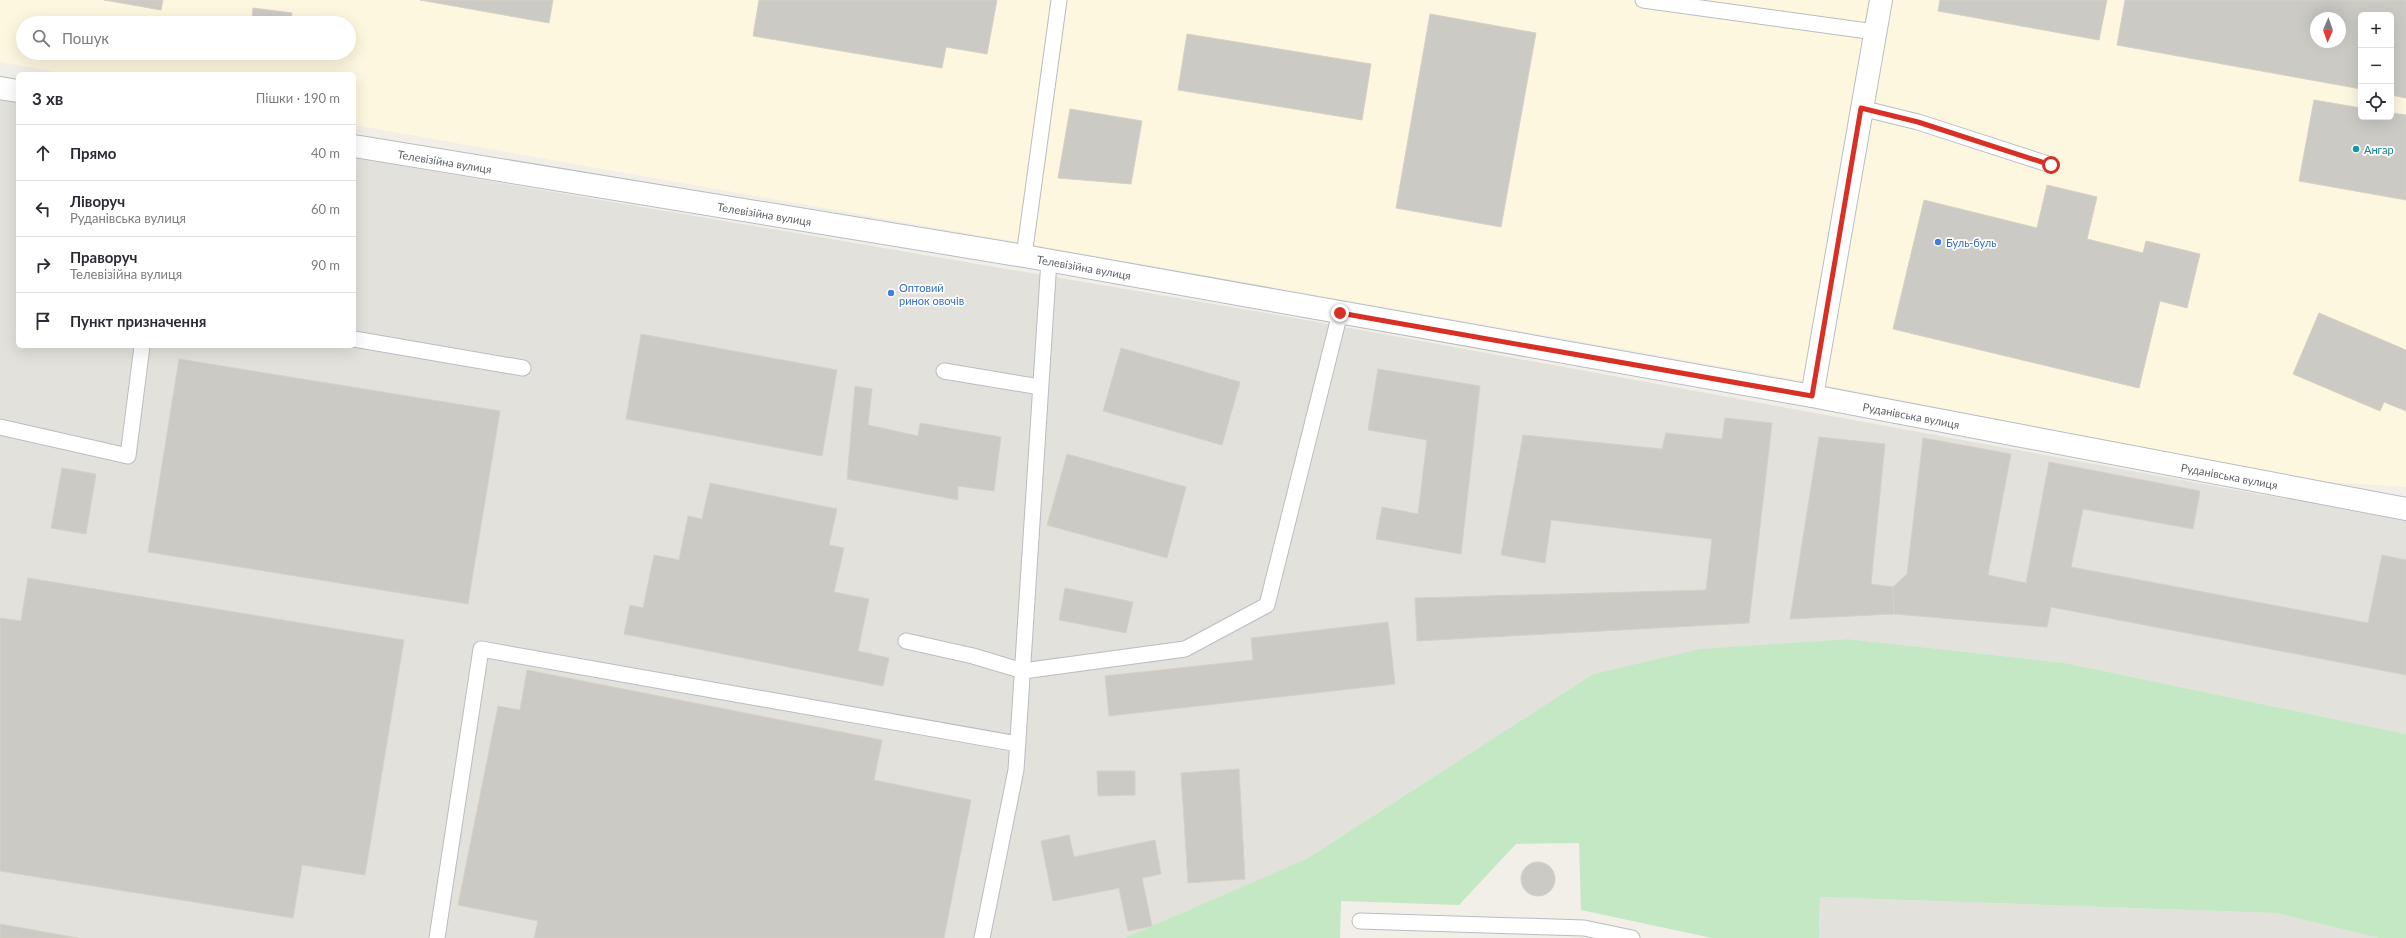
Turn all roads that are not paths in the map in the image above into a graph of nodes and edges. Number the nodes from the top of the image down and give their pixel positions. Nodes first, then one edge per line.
1 (1059, 0) edge
2 (1643, 0) edge
3 (1881, 0) edge
4 (1875, 32) junction
5 (0, 88) edge
6 (16, 91) edge
7 (1861, 108) junction
8 (356, 146) edge
9 (2051, 165) dead end
10 (1024, 256) junction
11 (1049, 260) junction
12 (1340, 313) junction
13 (356, 339) edge
14 (142, 348) edge
15 (523, 368) dead end
16 (944, 371) dead end
17 (1040, 387) junction
18 (1812, 396) junction
19 (0, 427) edge
20 (2406, 509) edge
21 (906, 641) dead end
22 (1023, 671) junction
23 (1018, 744) junction
24 (1360, 921) dead end
25 (437, 938) edge
26 (982, 938) edge
27 (1632, 938) edge

1 - 10 lane
2 - 4 lane
3 - 4 street
4 - 7 street
5 - 6 street
7 - 9 lane
7 - 18 street
8 - 10 street, Телевізійна вулиця
10 - 11 street, Телевізійна вулиця
11 - 12 street, Телевізійна вулиця
11 - 17 lane
12 - 18 street, Телевізійна вулиця
12 - 22 lane
13 - 15 lane
14 - 19 lane
16 - 17 lane
17 - 22 lane
18 - 20 street, Руданівська вулиця
21 - 22 lane
22 - 23 lane
23 - 25 lane
23 - 26 lane
24 - 27 lane

